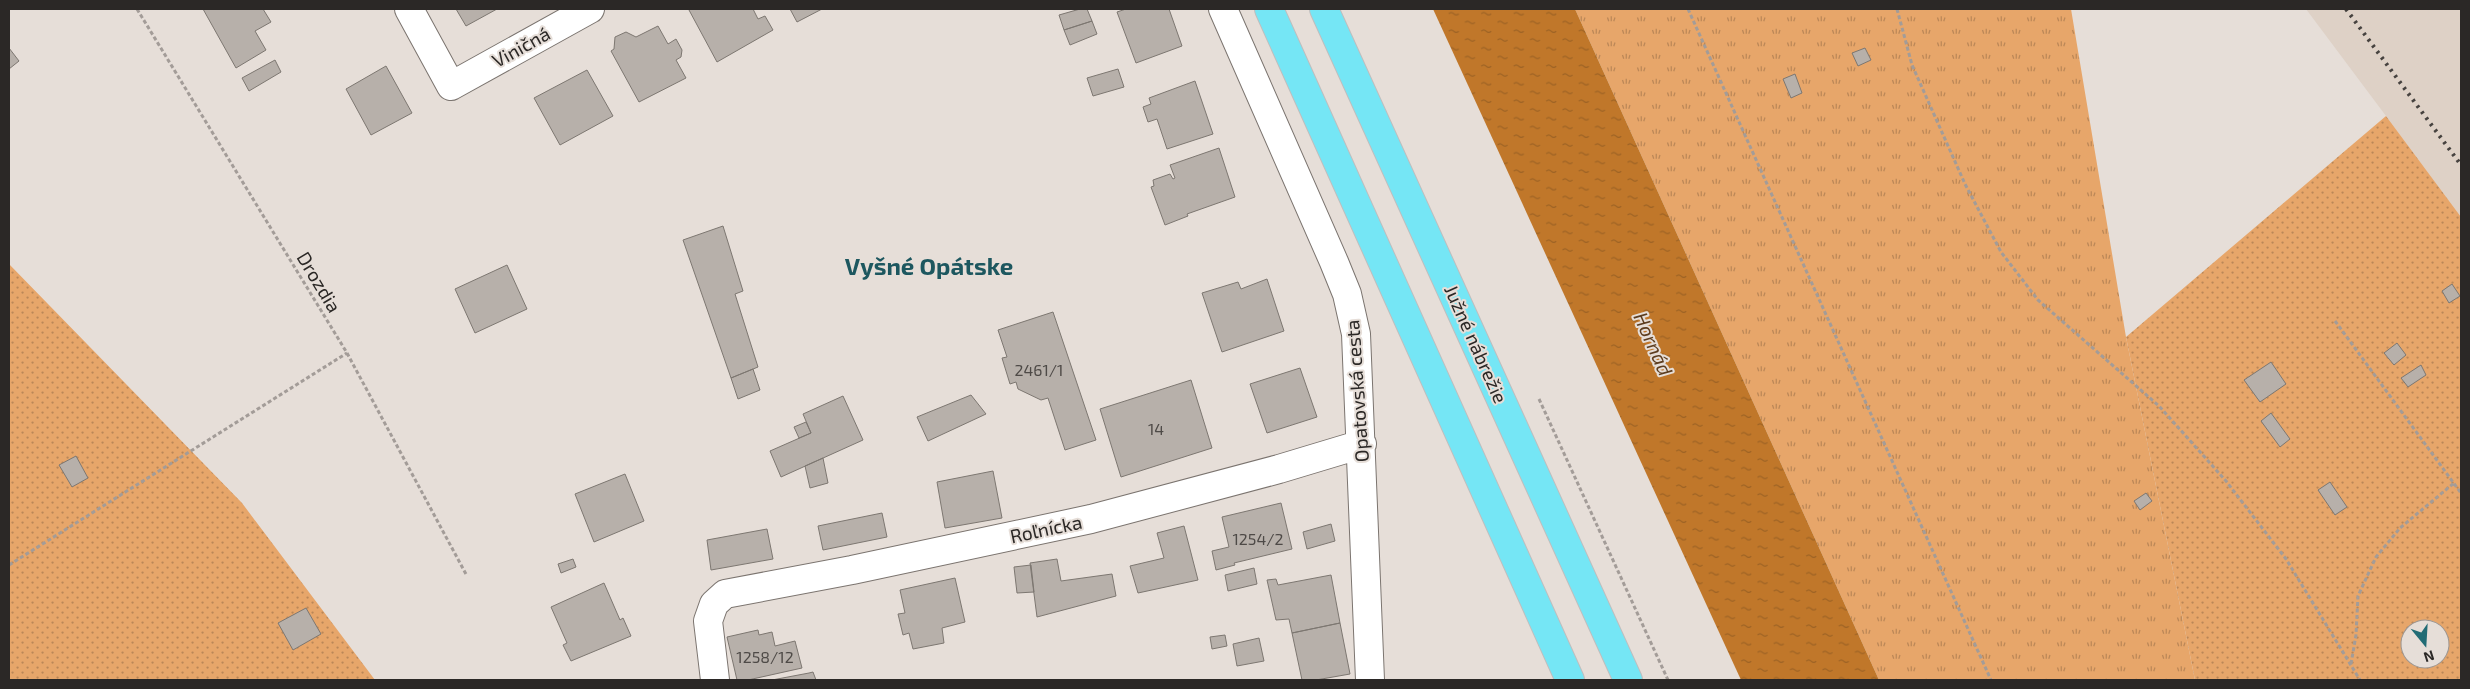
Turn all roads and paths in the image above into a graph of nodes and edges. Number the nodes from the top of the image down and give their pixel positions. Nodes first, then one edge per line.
1 (137, 9) edge
2 (409, 9) edge
3 (590, 9) edge
4 (1223, 9) edge
5 (1269, 9) edge
6 (1324, 9) edge
7 (1688, 9) edge
8 (1897, 9) edge
9 (2336, 321) dead end
10 (347, 353) junction
11 (1362, 444) junction
12 (2454, 483) junction
13 (2461, 493) edge
14 (9, 565) edge
15 (467, 576) dead end
16 (2351, 664) junction
17 (715, 680) edge
18 (1370, 680) edge
19 (1570, 680) edge
20 (1628, 680) edge
21 (1991, 680) edge
22 (2360, 680) edge

1 - 10 path, Drozdia
2 - 3 street, Viničná
4 - 11 street, Opatovská cesta
5 - 19 highway
6 - 20 highway, Južné nábrežie
7 - 21 path
8 - 16 path
9 - 12 path
10 - 14 path
10 - 15 path, Drozdia
11 - 17 street, Roľnícka
11 - 18 street, Opatovská cesta
12 - 13 path
12 - 16 path
16 - 22 path

